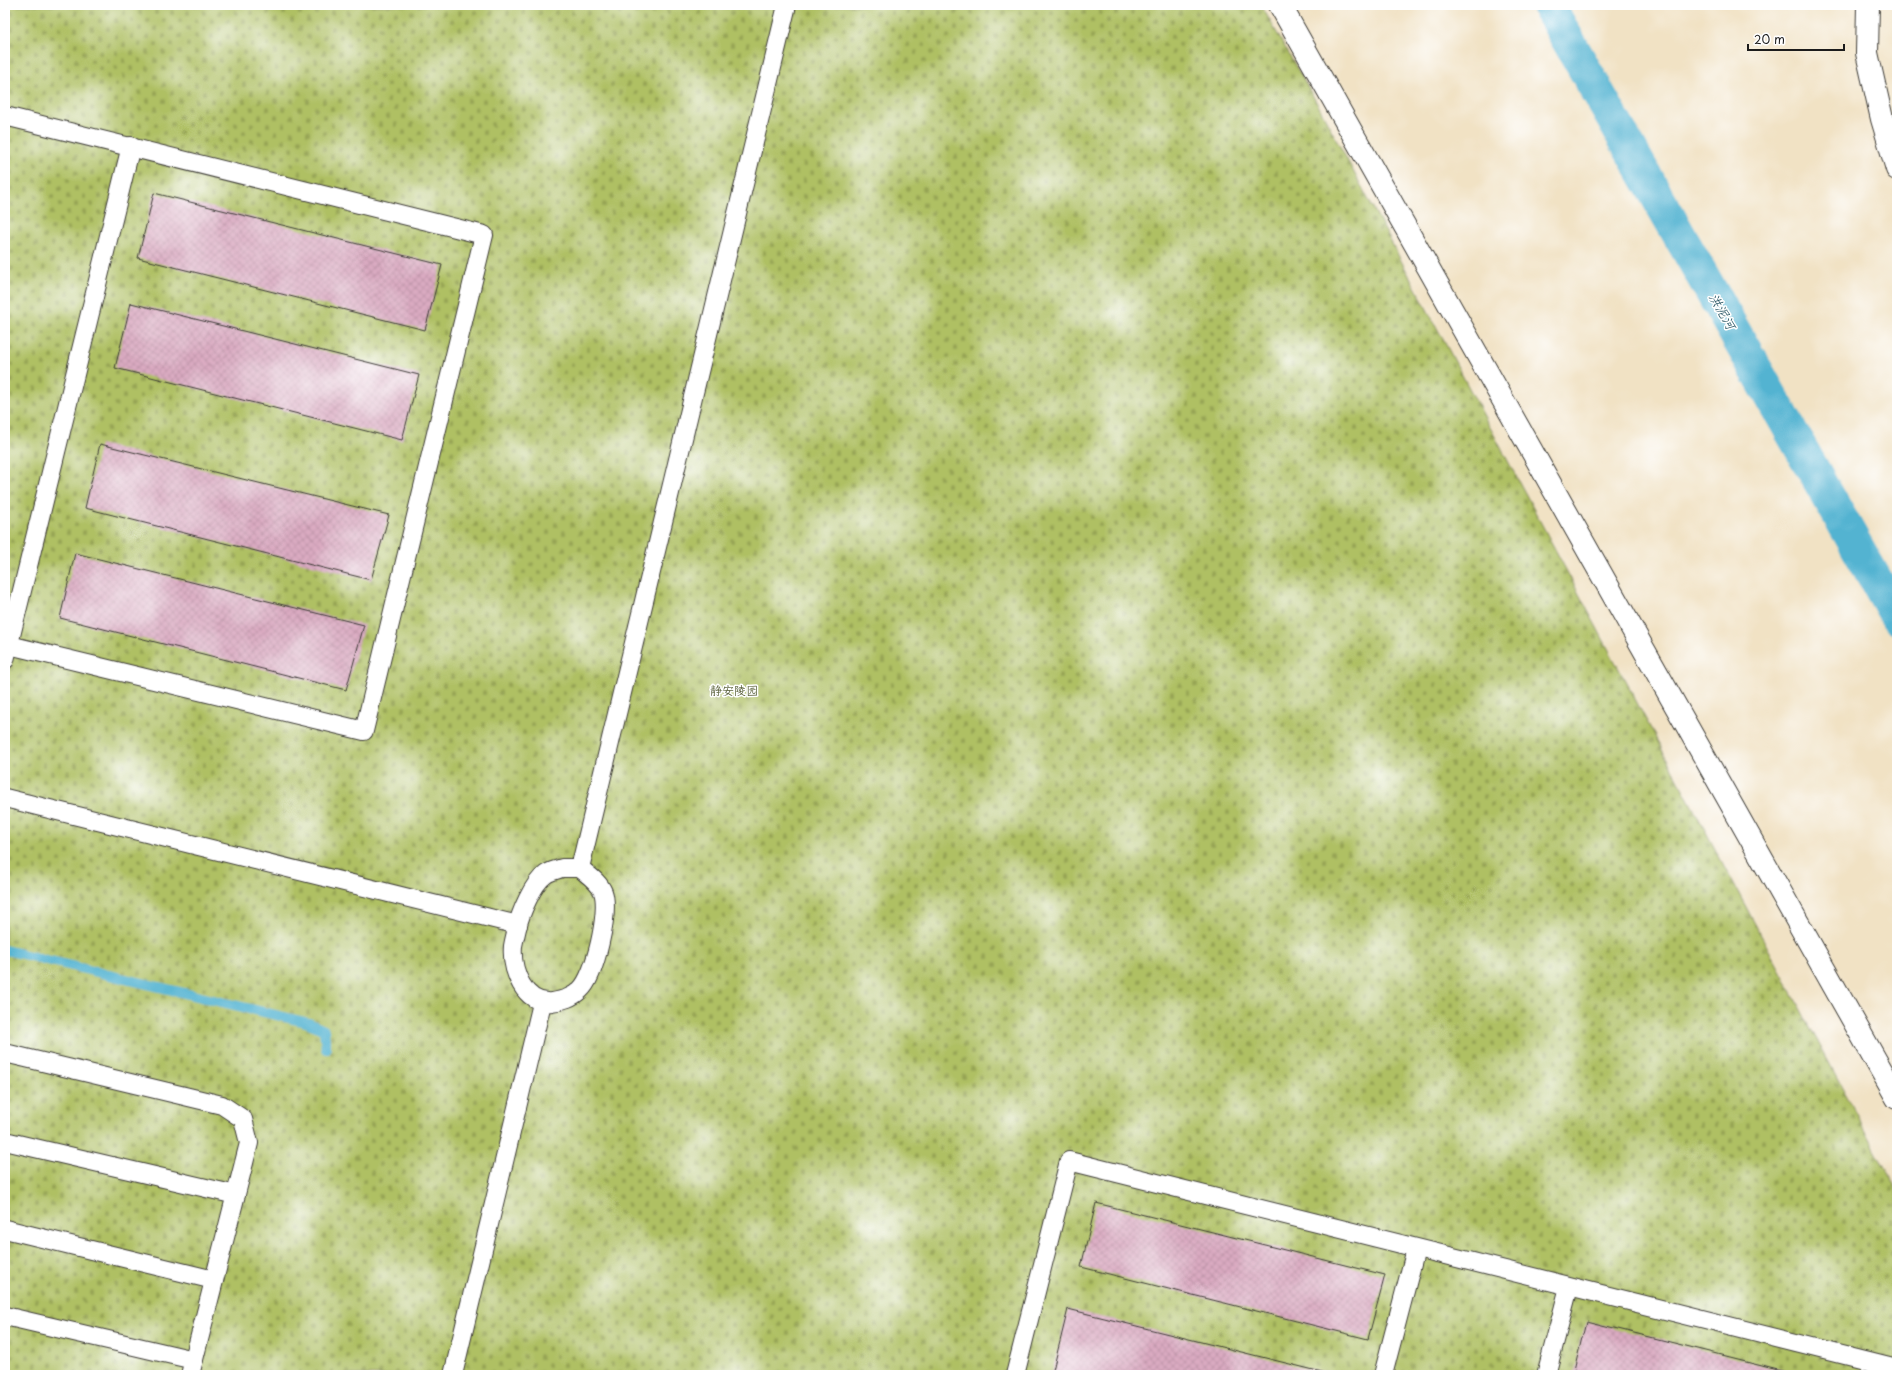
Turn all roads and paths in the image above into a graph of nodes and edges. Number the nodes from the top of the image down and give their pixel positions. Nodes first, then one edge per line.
1 (787, 5) edge
2 (1280, 5) edge
3 (1868, 5) edge
4 (5, 116) edge
5 (130, 146) junction
6 (1897, 169) edge
7 (6, 650) edge
8 (5, 798) edge
9 (580, 868) junction
10 (518, 925) junction
11 (542, 1003) junction
12 (5, 1053) edge
13 (1897, 1098) edge
14 (5, 1141) edge
15 (236, 1195) junction
16 (5, 1229) edge
17 (1416, 1249) junction
18 (214, 1280) junction
19 (1569, 1287) junction
20 (5, 1316) edge
21 (192, 1368) edge
22 (1897, 1368) edge
23 (453, 1375) edge
24 (1015, 1375) edge
25 (1383, 1375) edge
26 (1546, 1375) edge

1 - 9 lane
2 - 13 street
3 - 6 street
4 - 5 lane
5 - 7 lane
5 - 7 lane
8 - 10 lane
9 - 10 lane
9 - 11 lane
10 - 11 lane
11 - 23 lane
12 - 15 lane
14 - 15 lane
15 - 18 lane
16 - 18 lane
17 - 19 lane
17 - 24 lane
17 - 25 lane
18 - 21 lane
19 - 22 lane
19 - 26 lane
20 - 21 lane

